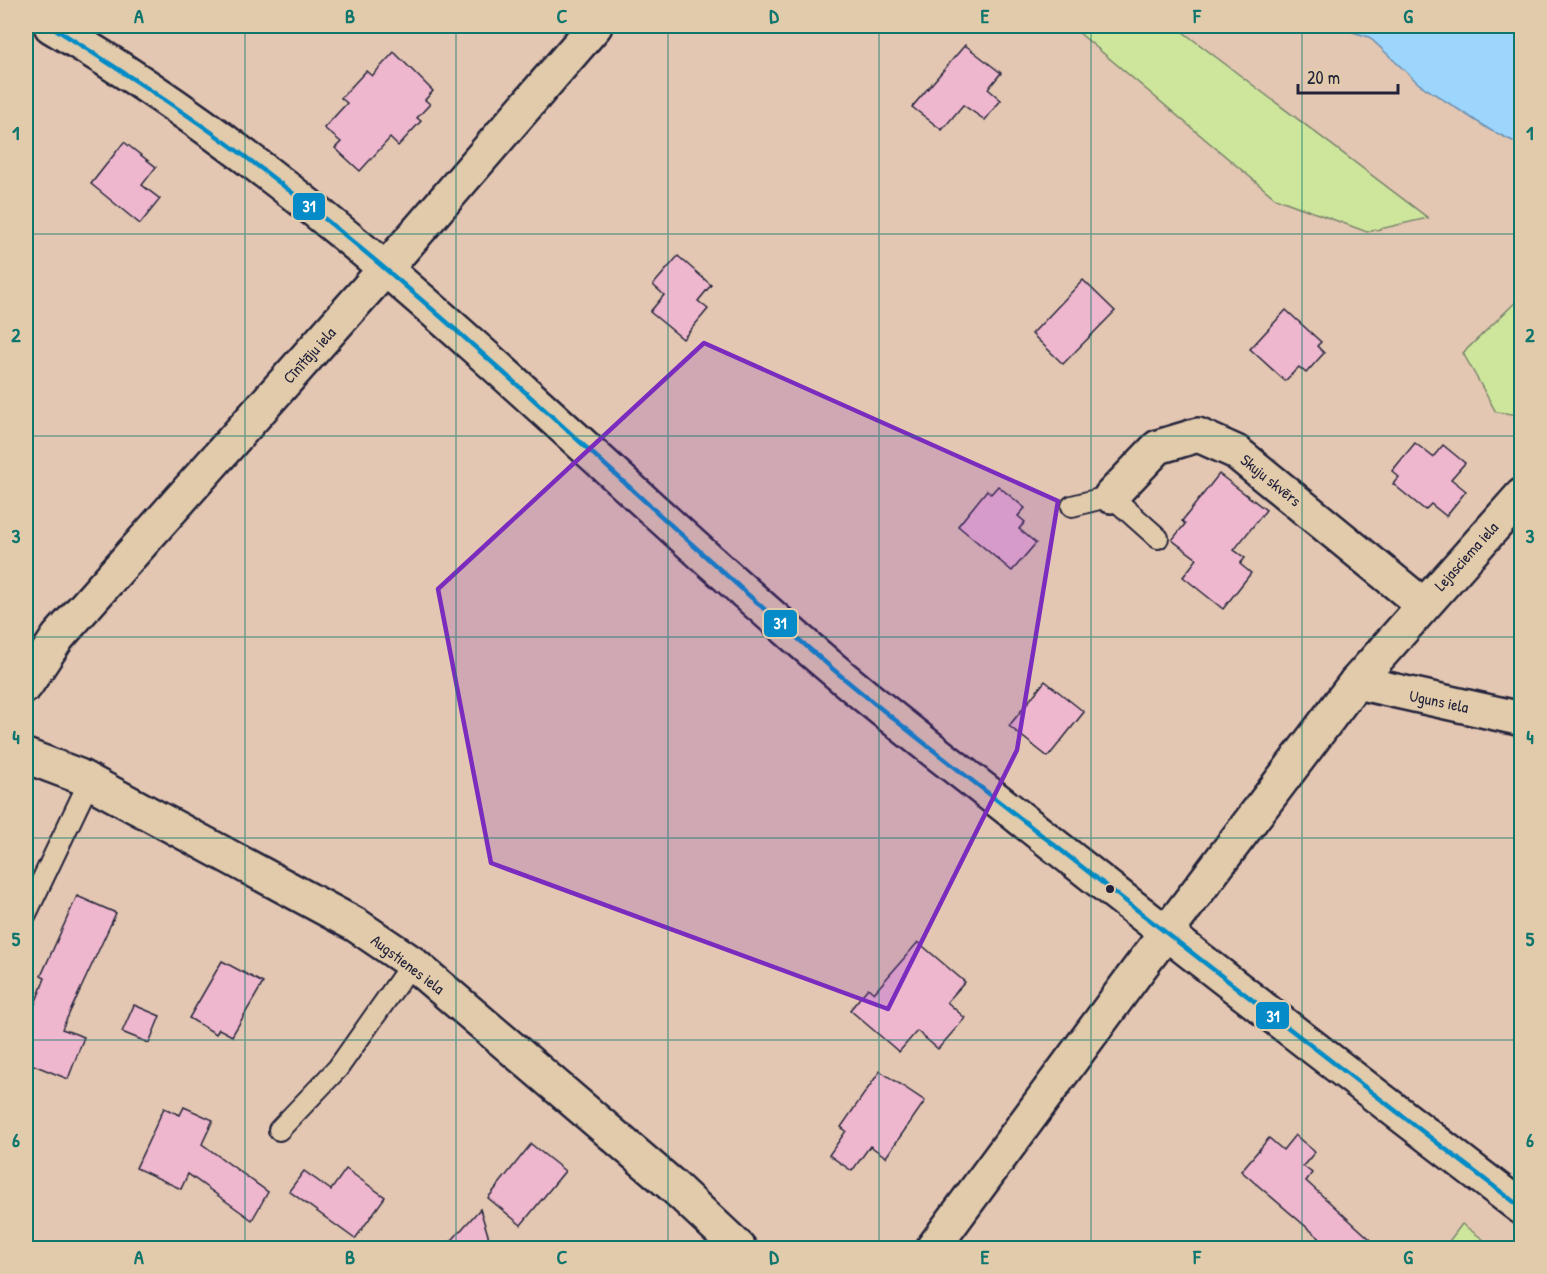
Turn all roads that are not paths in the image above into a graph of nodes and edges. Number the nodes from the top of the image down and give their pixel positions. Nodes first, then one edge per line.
1 (51, 26) edge
2 (595, 26) edge
3 (387, 267) junction
4 (1521, 495) edge
5 (1111, 496) junction
6 (1072, 506) dead end
7 (1158, 538) dead end
8 (1422, 604) junction
9 (1356, 682) junction
10 (26, 685) edge
11 (1521, 719) edge
12 (26, 756) edge
13 (89, 782) junction
14 (26, 914) edge
15 (1166, 934) junction
16 (412, 963) junction
17 (279, 1130) dead end
18 (1521, 1208) edge
19 (739, 1248) edge
20 (933, 1248) edge

1 - 3 street
2 - 3 street, Cīnītāju iela
3 - 10 street, Cīnītāju iela
3 - 15 street
4 - 8 street, Lejasciema iela
5 - 6 lane
5 - 7 lane
5 - 8 street, Skuju skvērs
8 - 9 street, Lejasciema iela
9 - 11 street, Uguns iela
9 - 15 street, Lejasciema iela
12 - 13 street, Augstienes iela
13 - 14 lane
13 - 16 street, Augstienes iela
15 - 18 street
15 - 20 street, Lejasciema iela
16 - 17 lane
16 - 19 street, Augstienes iela

